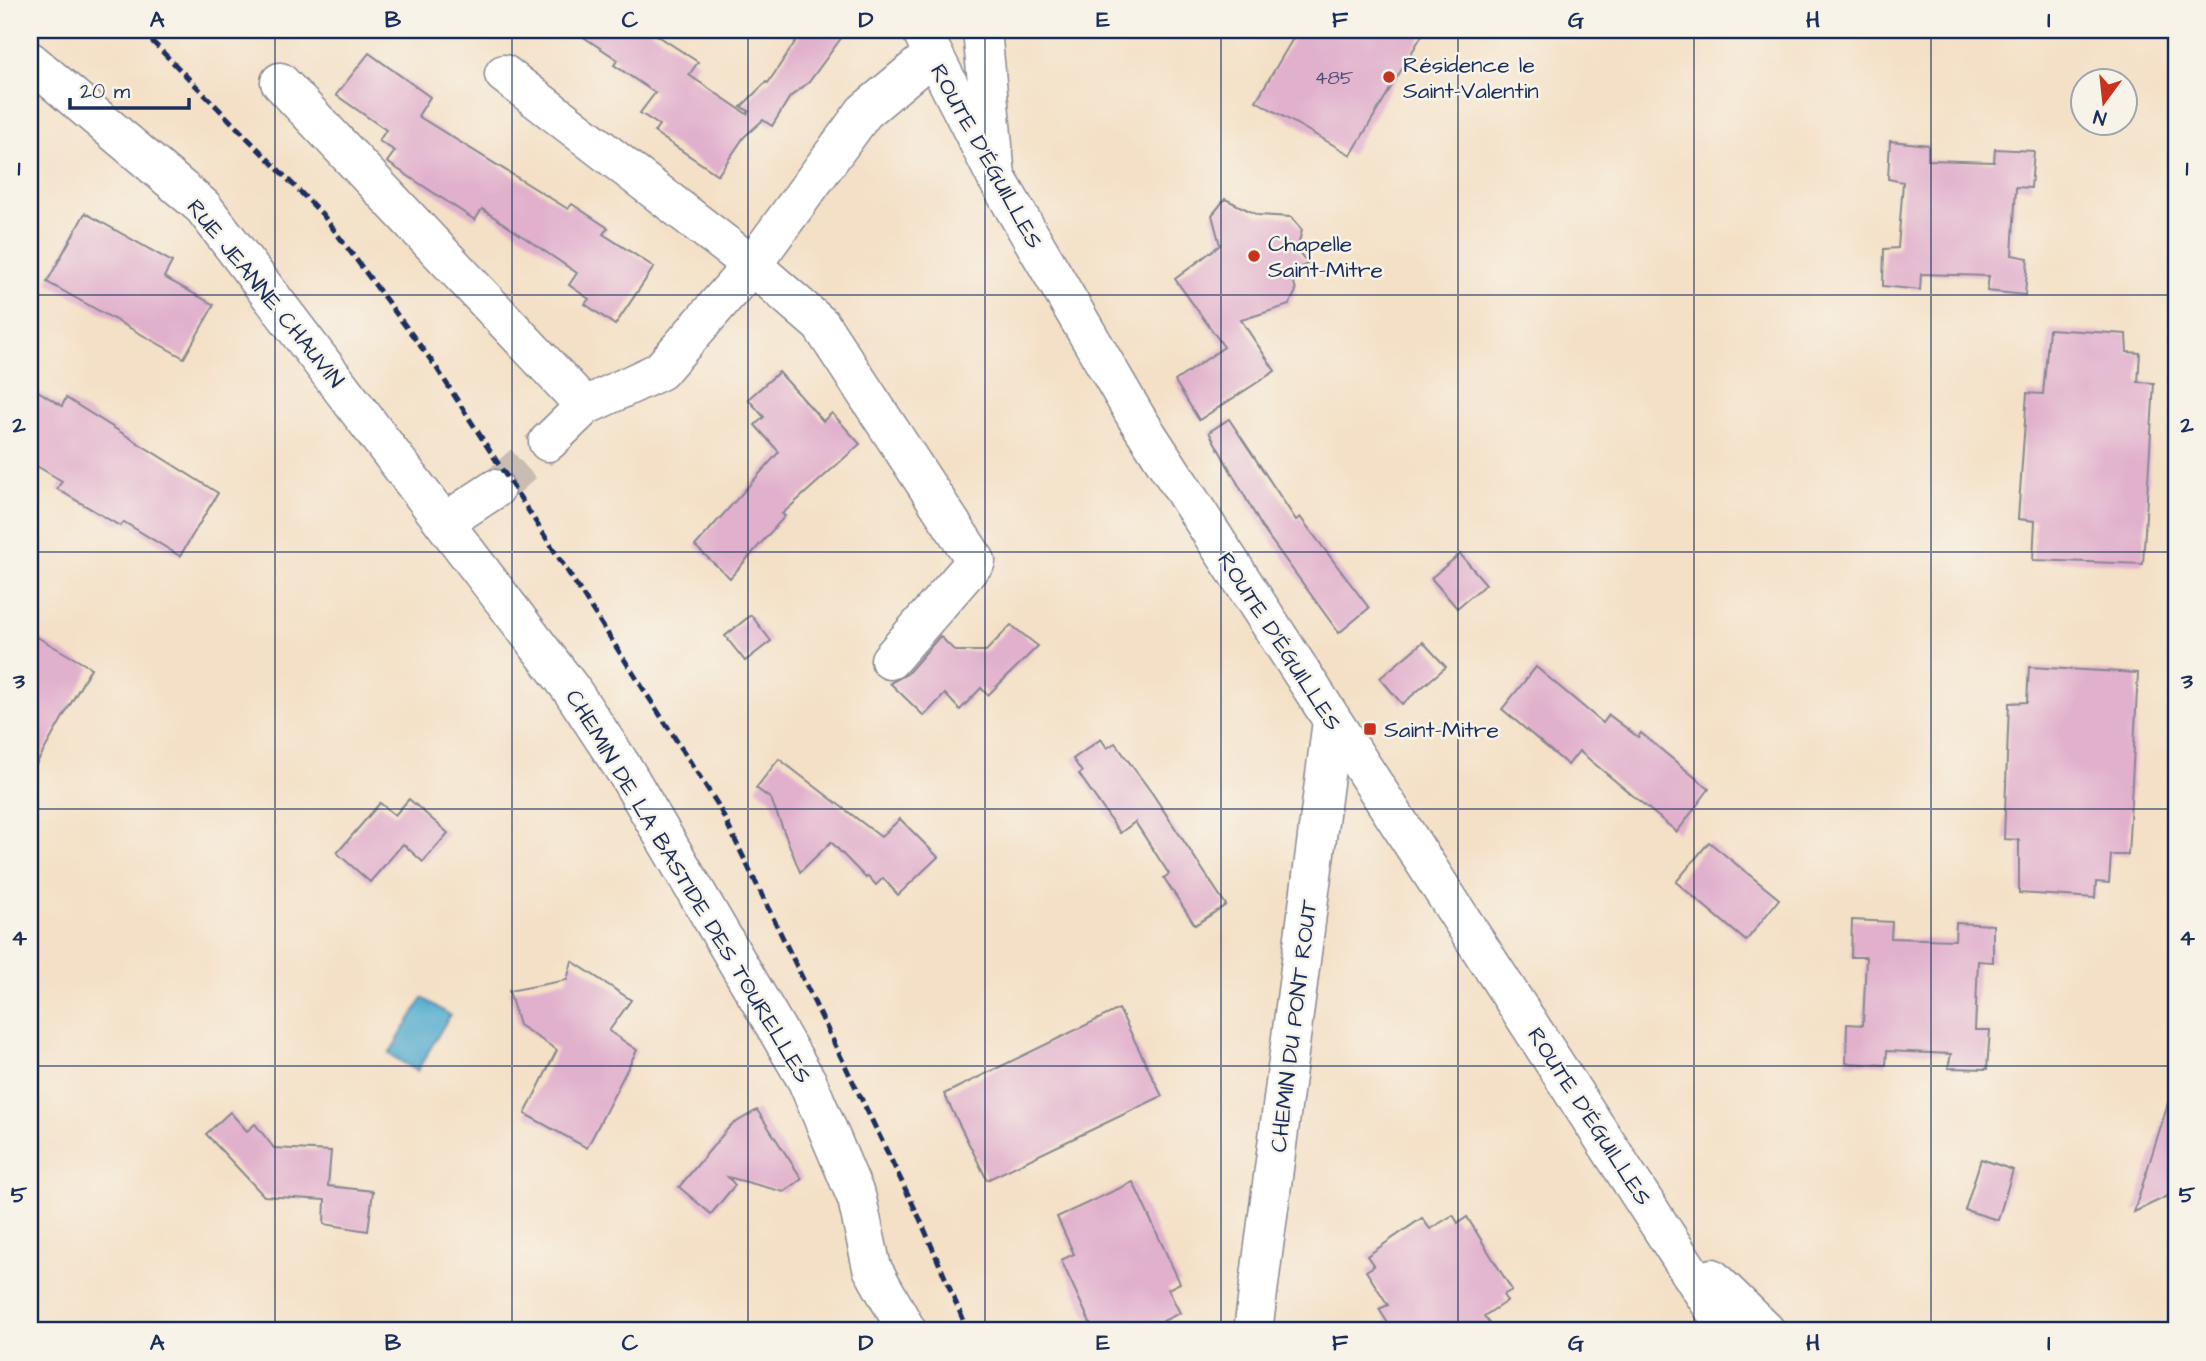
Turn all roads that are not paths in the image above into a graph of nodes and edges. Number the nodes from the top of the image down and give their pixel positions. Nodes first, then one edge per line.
1 (982, 30) edge
2 (926, 42) edge
3 (30, 61) edge
4 (504, 74) dead end
5 (280, 82) dead end
6 (996, 177) junction
7 (752, 265) junction
8 (585, 406) junction
9 (548, 442) tunnel mouth
10 (495, 489) tunnel mouth
11 (445, 522) junction
12 (890, 660) dead end
13 (1332, 722) junction
14 (1668, 1235) junction
15 (907, 1331) edge
16 (1253, 1331) edge
17 (1728, 1331) edge
18 (1766, 1331) edge

1 - 6 street
2 - 6 street, ROUTE D'ÉGUILLES
2 - 7 street
3 - 11 street, RUE JEANNE CHAUVIN
4 - 7 street
5 - 8 street
6 - 13 street, ROUTE D'ÉGUILLES
7 - 8 street
7 - 12 street
8 - 9 street
10 - 11 street
11 - 15 street, CHEMIN DE LA BASTIDE DES TOURELLES
13 - 14 street, ROUTE D'ÉGUILLES
13 - 16 street, CHEMIN DU PONT ROUT
14 - 17 street, ROUTE D'ÉGUILLES
14 - 18 street, ROUTE D'ÉGUILLES

